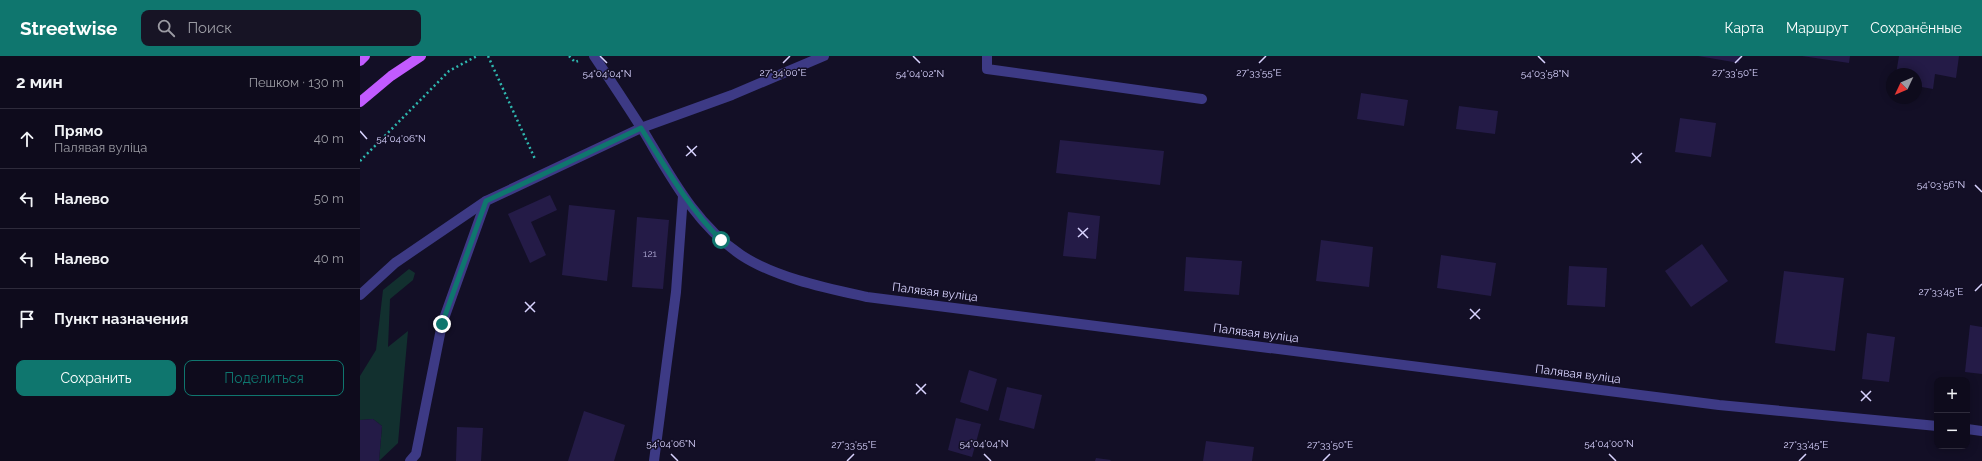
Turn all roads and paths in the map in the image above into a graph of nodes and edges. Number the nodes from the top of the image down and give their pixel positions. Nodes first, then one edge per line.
1 (365, 56) edge
2 (421, 56) edge
3 (477, 56) edge
4 (488, 56) edge
5 (594, 56) edge
6 (824, 56) edge
7 (988, 56) edge
8 (360, 61) edge
9 (1202, 99) dead end
10 (360, 102) edge
11 (641, 128) junction
12 (360, 162) edge
13 (542, 175) junction
14 (683, 196) junction
15 (486, 201) junction
16 (360, 295) edge
17 (1934, 426) edge
18 (1970, 429) edge
19 (1982, 431) edge
20 (410, 461) edge
21 (654, 461) edge

1 - 8 main road
2 - 10 main road
3 - 12 path
4 - 13 path
5 - 11 street, Палявая вуліца
6 - 11 street
7 - 9 street
11 - 13 street
11 - 14 street, Палявая вуліца
13 - 15 street
14 - 17 street, Палявая вуліца
14 - 21 street
15 - 16 street
15 - 20 street
18 - 19 street

